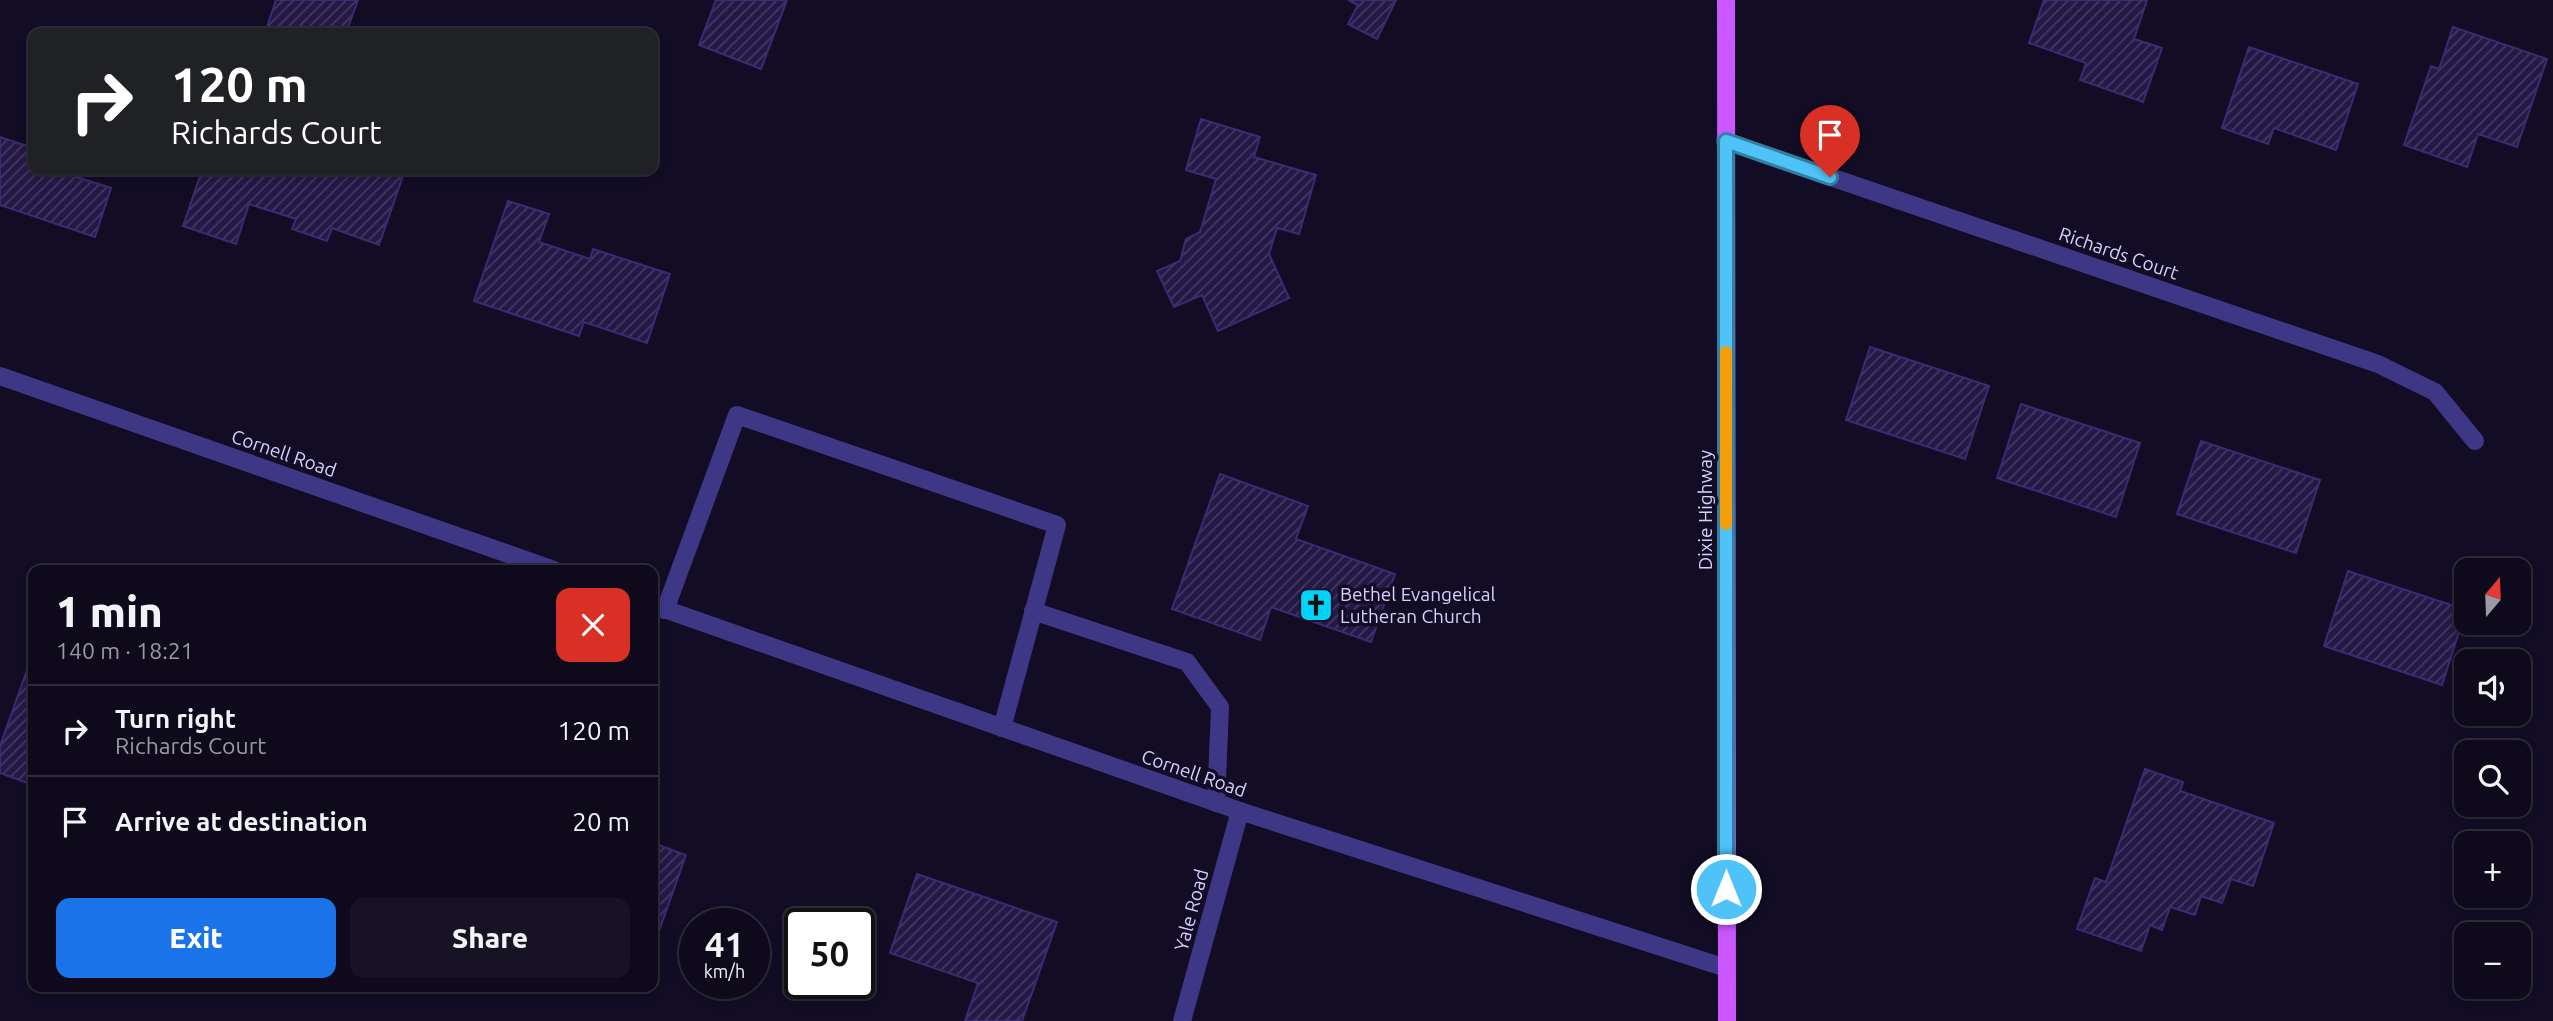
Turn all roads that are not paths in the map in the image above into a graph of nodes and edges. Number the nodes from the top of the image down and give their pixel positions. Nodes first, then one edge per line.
1 (1726, 0) edge
2 (1726, 141) junction
3 (0, 376) edge
4 (2475, 441) dead end
5 (540, 565) edge
6 (659, 607) edge
7 (1033, 611) junction
8 (1002, 728) junction
9 (1216, 803) junction
10 (1240, 811) junction
11 (1726, 968) junction
12 (1182, 1021) edge
13 (1727, 1021) edge

1 - 2 main road, Dixie Highway
2 - 4 street, Richards Court
2 - 11 main road, Dixie Highway
3 - 5 street, Cornell Road
6 - 7 street
6 - 8 street, Cornell Road
7 - 8 street
7 - 9 street
8 - 9 street, Cornell Road
9 - 10 street, Cornell Road
10 - 11 street, Cornell Road
10 - 12 street, Yale Road
11 - 13 main road, Dixie Highway

